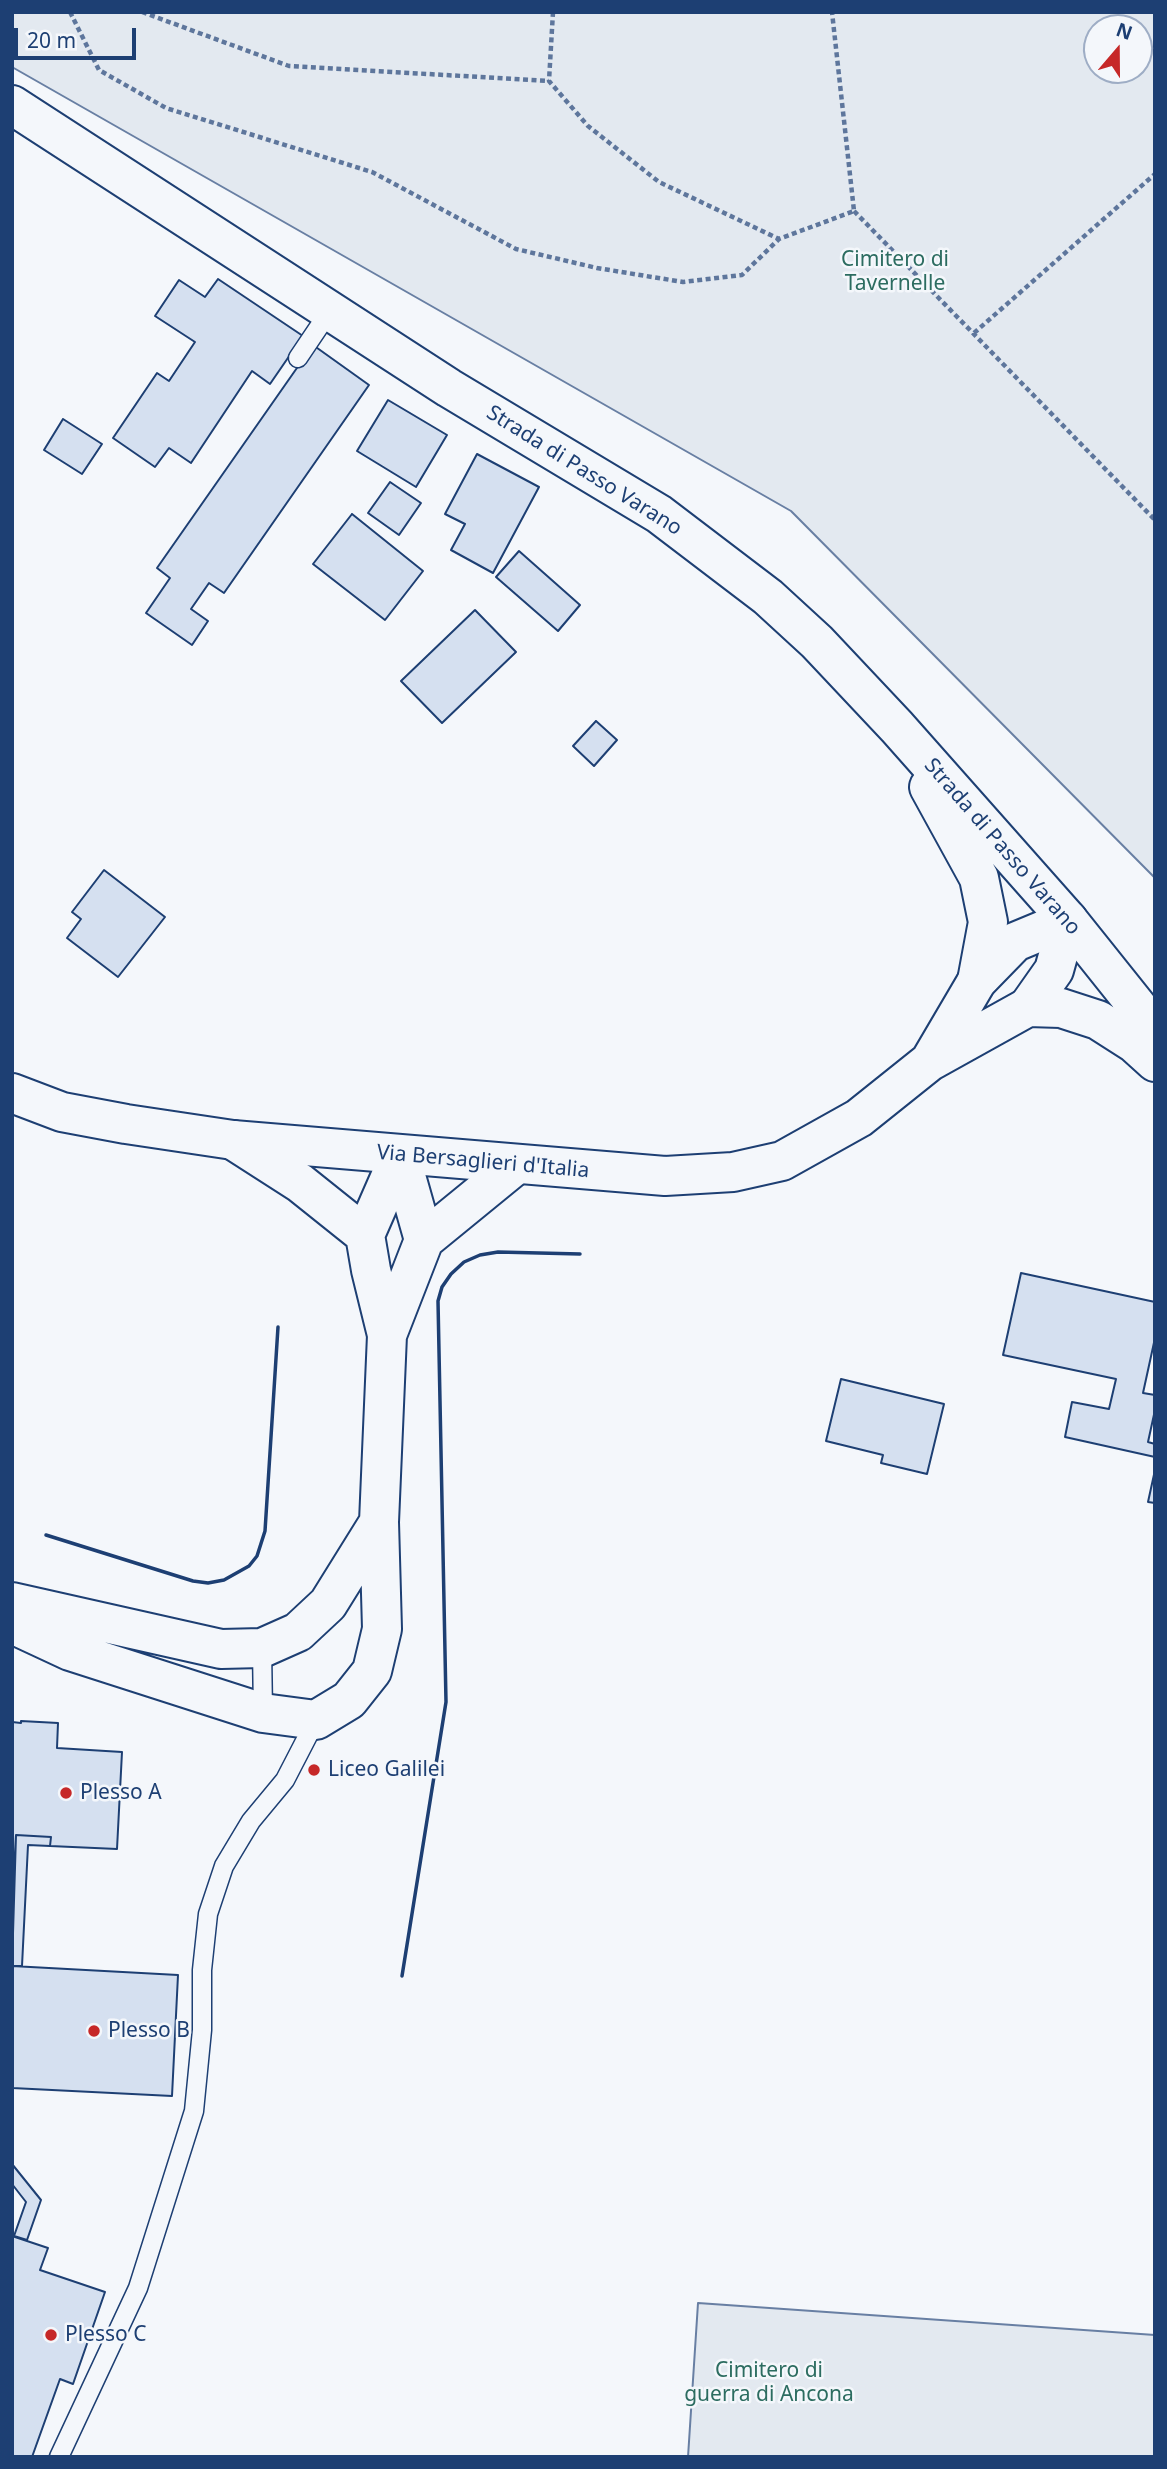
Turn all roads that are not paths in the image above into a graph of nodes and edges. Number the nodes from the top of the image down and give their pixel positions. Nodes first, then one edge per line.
1 (12, 105) edge
2 (330, 312) junction
3 (298, 358) dead end
4 (897, 727) junction
5 (1068, 920) junction
6 (978, 981) junction
7 (1028, 1007) junction
8 (1155, 1030) edge
9 (929, 1062) junction
10 (1155, 1062) edge
11 (12, 1093) edge
12 (233, 1140) junction
13 (400, 1155) junction
14 (517, 1164) junction
15 (365, 1235) junction
16 (424, 1240) junction
17 (387, 1335) junction
18 (379, 1522) junction
19 (12, 1602) edge
20 (12, 1624) edge
21 (262, 1647) junction
22 (263, 1713) junction
23 (316, 1720) junction
24 (59, 2457) edge

1 - 2 street, Strada di Passo Varano
2 - 3 lane
2 - 4 street, Strada di Passo Varano
4 - 5 street, Strada di Passo Varano
4 - 6 street, Via Bersaglieri d'Italia
5 - 6 street, Via Bersaglieri d'Italia
5 - 7 street, Via Bersaglieri d'Italia
5 - 8 street, Strada di Passo Varano
6 - 9 street, Via Bersaglieri d'Italia
7 - 9 street, Via Bersaglieri d'Italia
7 - 10 street
9 - 14 street, Via Bersaglieri d'Italia
11 - 12 street, Via Bersaglieri d'Italia
12 - 13 street, Via Bersaglieri d'Italia
12 - 15 street
13 - 14 street, Via Bersaglieri d'Italia
13 - 15 street
13 - 16 street
14 - 16 street
15 - 17 street
16 - 17 street
17 - 18 street
18 - 21 street
18 - 23 street
19 - 21 street
20 - 22 street
21 - 22 lane
22 - 23 street
23 - 24 lane

